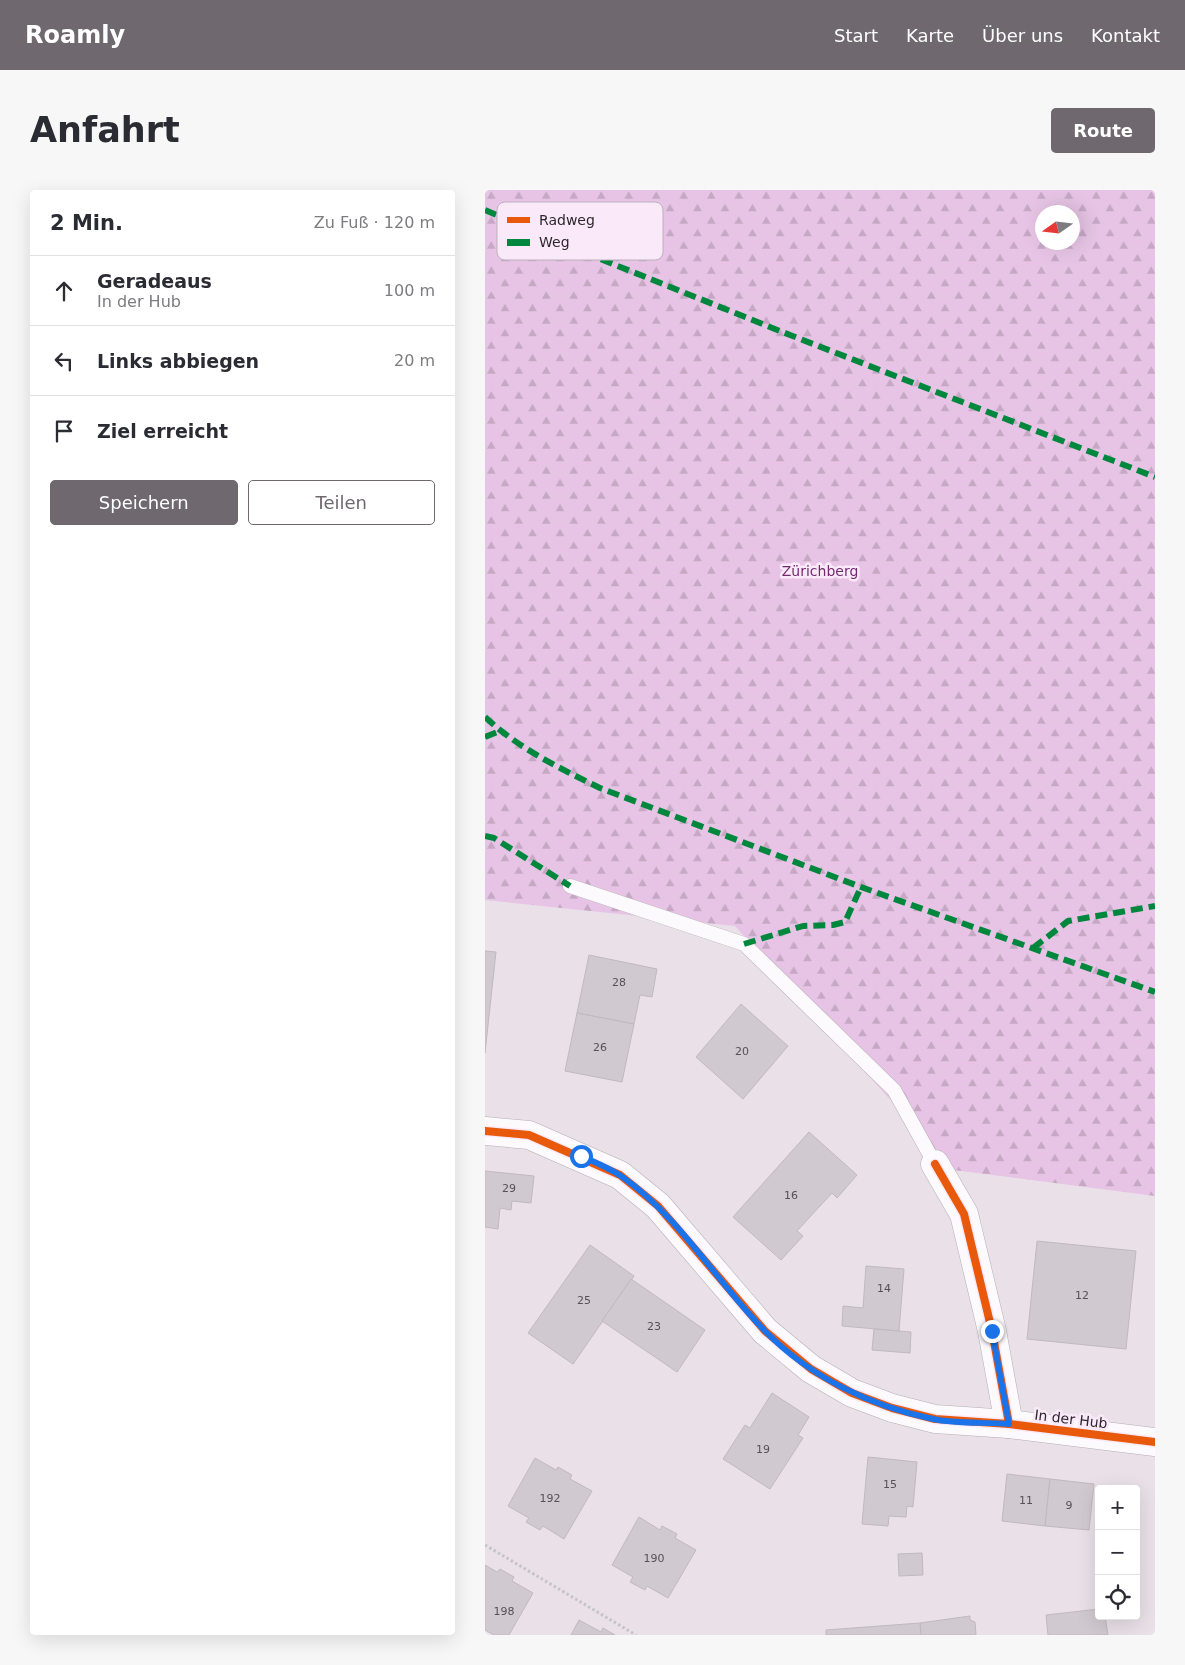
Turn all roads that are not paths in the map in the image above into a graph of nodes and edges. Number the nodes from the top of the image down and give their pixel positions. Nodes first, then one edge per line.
1 (571, 886) dead end
2 (485, 1131) edge
3 (935, 1164) joint
4 (1009, 1424) junction
5 (1155, 1442) edge

1 - 3 lane
2 - 4 street, In der Hub
3 - 4 street
4 - 5 street, In der Hub

